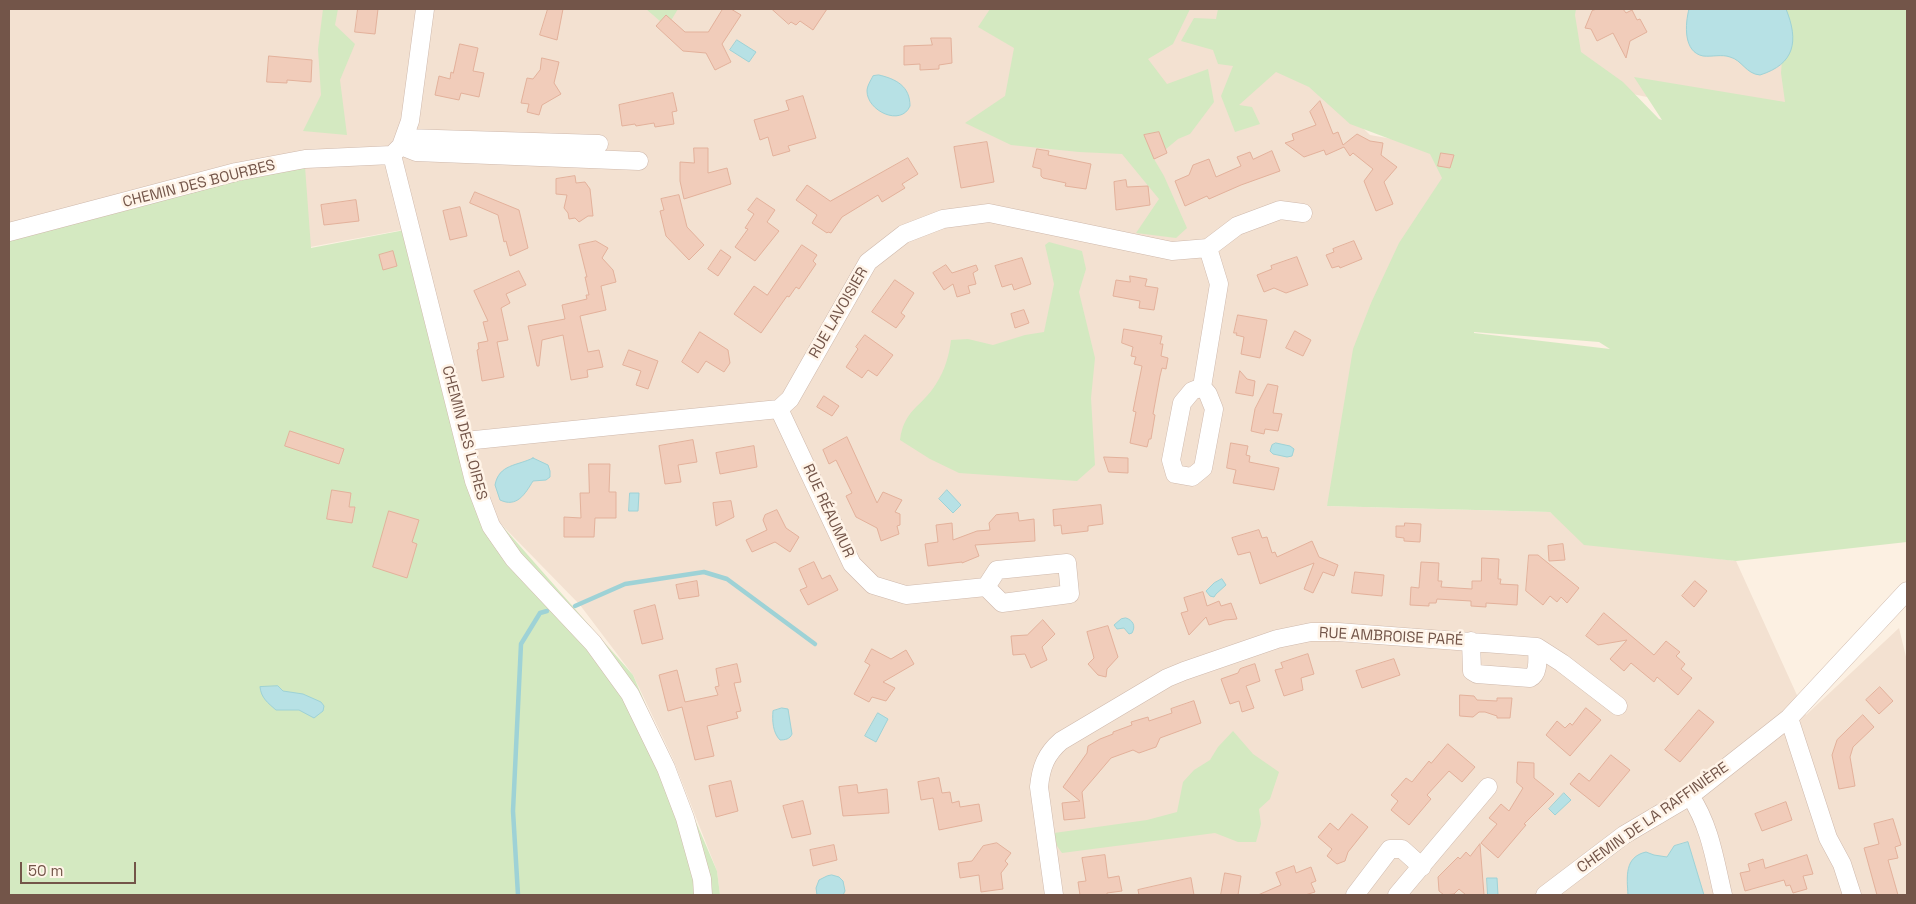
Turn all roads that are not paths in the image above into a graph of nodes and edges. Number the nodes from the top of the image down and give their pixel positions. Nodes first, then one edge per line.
1 (425, 9) edge
2 (599, 144) dead end
3 (399, 146) junction
4 (639, 161) dead end
5 (1303, 213) dead end
6 (9, 232) edge
7 (1208, 248) junction
8 (1202, 387) dead end
9 (779, 409) junction
10 (464, 442) junction
11 (986, 587) dead end
12 (1907, 590) edge
13 (1471, 641) junction
14 (1537, 647) junction
15 (1618, 706) dead end
16 (1789, 718) junction
17 (1488, 788) dead end
18 (1690, 796) junction
19 (1422, 866) junction
20 (703, 895) edge
21 (1054, 895) edge
22 (1355, 895) edge
23 (1397, 895) edge
24 (1545, 895) edge
25 (1723, 895) edge
26 (1852, 895) edge

1 - 3 street, CHEMIN DES LOIRES
2 - 3 street
3 - 4 street
3 - 6 street, CHEMIN DES BOURBES
3 - 10 street, CHEMIN DES LOIRES
5 - 7 street
7 - 8 street
7 - 9 street, RUE LAVOISIER
9 - 10 street
9 - 11 street, RUE RÉAUMUR
10 - 20 street, CHEMIN DES LOIRES
12 - 16 street, CHEMIN DE LA RAFFINIÈRE
13 - 14 street, RUE AMBROISE PARÉ
13 - 14 street
13 - 21 street, RUE AMBROISE PARÉ
14 - 15 street, RUE AMBROISE PARÉ
16 - 18 street, CHEMIN DE LA RAFFINIÈRE
16 - 26 street
17 - 19 street
18 - 24 street, CHEMIN DE LA RAFFINIÈRE
18 - 25 street
19 - 22 street
19 - 23 street

